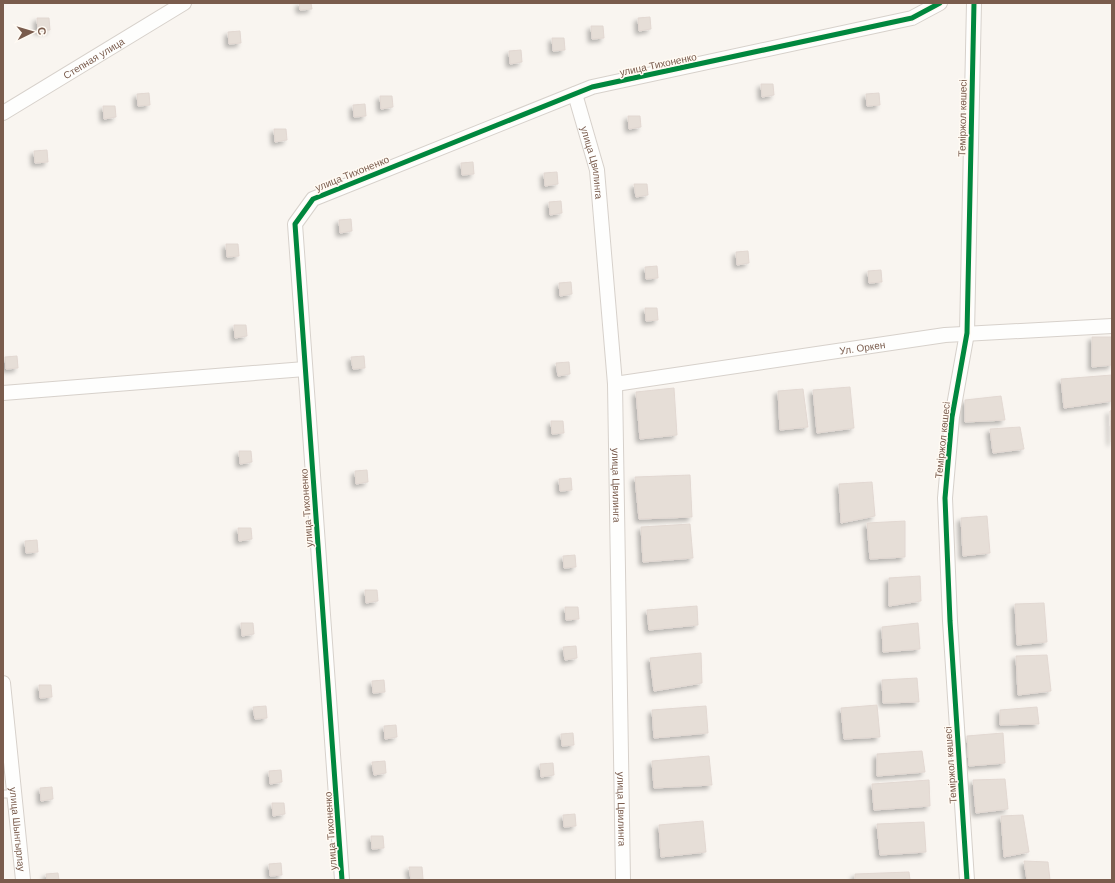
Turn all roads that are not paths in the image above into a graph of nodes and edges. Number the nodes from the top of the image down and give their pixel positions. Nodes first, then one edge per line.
1 (184, 3) edge
2 (940, 3) edge
3 (974, 3) edge
4 (575, 94) junction
5 (3, 113) edge
6 (1112, 326) edge
7 (967, 333) junction
8 (305, 369) junction
9 (615, 384) junction
10 (3, 393) edge
11 (3, 683) edge
12 (9, 794) edge
13 (23, 880) edge
14 (342, 880) edge
15 (623, 880) edge
16 (967, 880) edge

1 - 5 street, Степная улица
2 - 4 street, улица Тихоненко
3 - 7 street, Теміржол көшесі
4 - 8 street, улица Тихоненко
4 - 9 street, улица Цвилинга
6 - 7 street, Ул. Оркен
7 - 9 street, Ул. Оркен
7 - 16 street, Теміржол көшесі
8 - 10 street
8 - 14 street, улица Тихоненко
9 - 15 street, улица Цвилинга
11 - 12 street, улица Шынгырлау
12 - 13 street, улица Шынгырлау

